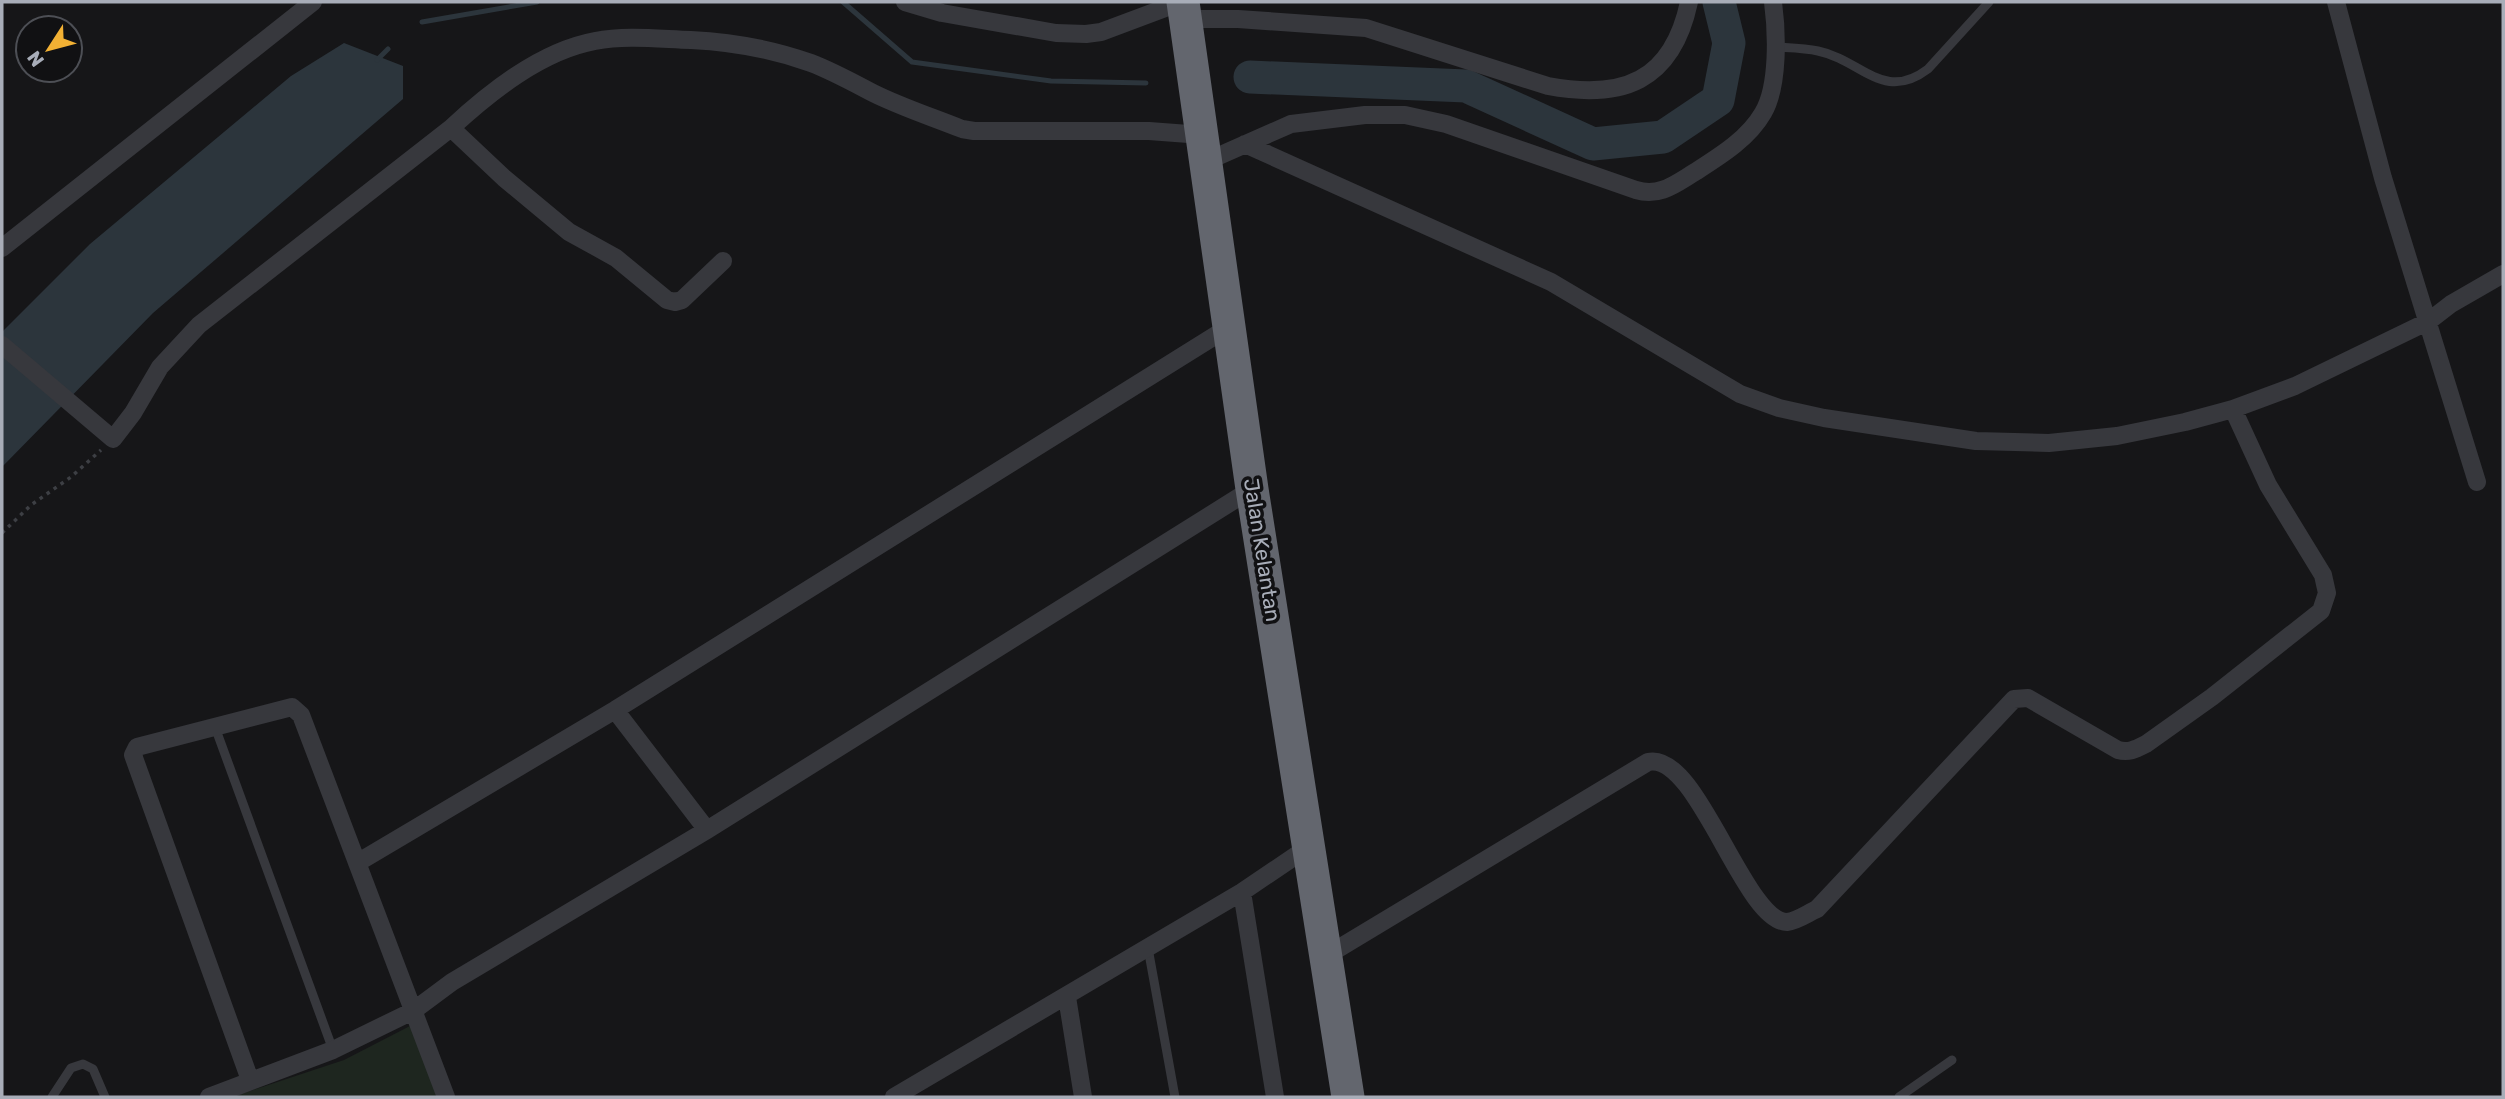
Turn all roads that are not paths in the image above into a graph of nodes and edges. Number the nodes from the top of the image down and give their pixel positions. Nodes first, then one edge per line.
1 (313, 2) edge
2 (905, 2) edge
3 (1689, 2) edge
4 (1773, 2) edge
5 (1989, 2) edge
6 (2336, 2) edge
7 (1184, 12) edge
8 (1774, 47) junction
9 (451, 128) junction
10 (1202, 142) junction
11 (1245, 144) junction
12 (2, 248) edge
13 (723, 261) dead end
14 (2503, 274) edge
15 (2429, 321) junction
16 (1229, 327) junction
17 (2, 345) edge
18 (2233, 409) junction
19 (2477, 482) dead end
20 (1252, 489) junction
21 (615, 710) junction
22 (215, 727) junction
23 (707, 830) junction
24 (1307, 848) junction
25 (357, 863) junction
26 (1242, 892) junction
27 (1149, 948) junction
28 (1326, 956) junction
29 (1067, 996) junction
30 (413, 1011) junction
31 (333, 1050) junction
32 (1952, 1059) dead end
33 (250, 1080) junction
34 (52, 1097) edge
35 (105, 1097) edge
36 (209, 1097) edge
37 (446, 1097) edge
38 (894, 1097) edge
39 (1083, 1097) edge
40 (1175, 1097) edge
41 (1275, 1097) edge
42 (1349, 1097) edge
43 (1899, 1097) edge

1 - 12 street
2 - 7 street
3 - 7 street
4 - 8 street
5 - 8 lane
6 - 15 street
7 - 10 highway, Jalan Kelantan
8 - 11 street
9 - 10 street
9 - 13 street
9 - 17 street
10 - 11 street
10 - 16 highway, Jalan Kelantan
11 - 18 street
14 - 15 street
15 - 18 street
15 - 19 street
16 - 20 highway, Jalan Kelantan
16 - 21 street
18 - 28 street
20 - 23 street
20 - 24 highway, Jalan Kelantan
21 - 23 street
21 - 25 street
22 - 25 street
22 - 31 lane
22 - 33 street
23 - 30 street
24 - 26 street
24 - 28 highway, Jalan Kelantan
25 - 30 street
26 - 27 street
26 - 41 street
27 - 29 street
27 - 40 lane
28 - 42 highway, Jalan Kelantan
29 - 38 street
29 - 39 street
30 - 31 street
30 - 37 street
31 - 33 street
32 - 43 lane
33 - 36 street
34 - 35 lane

